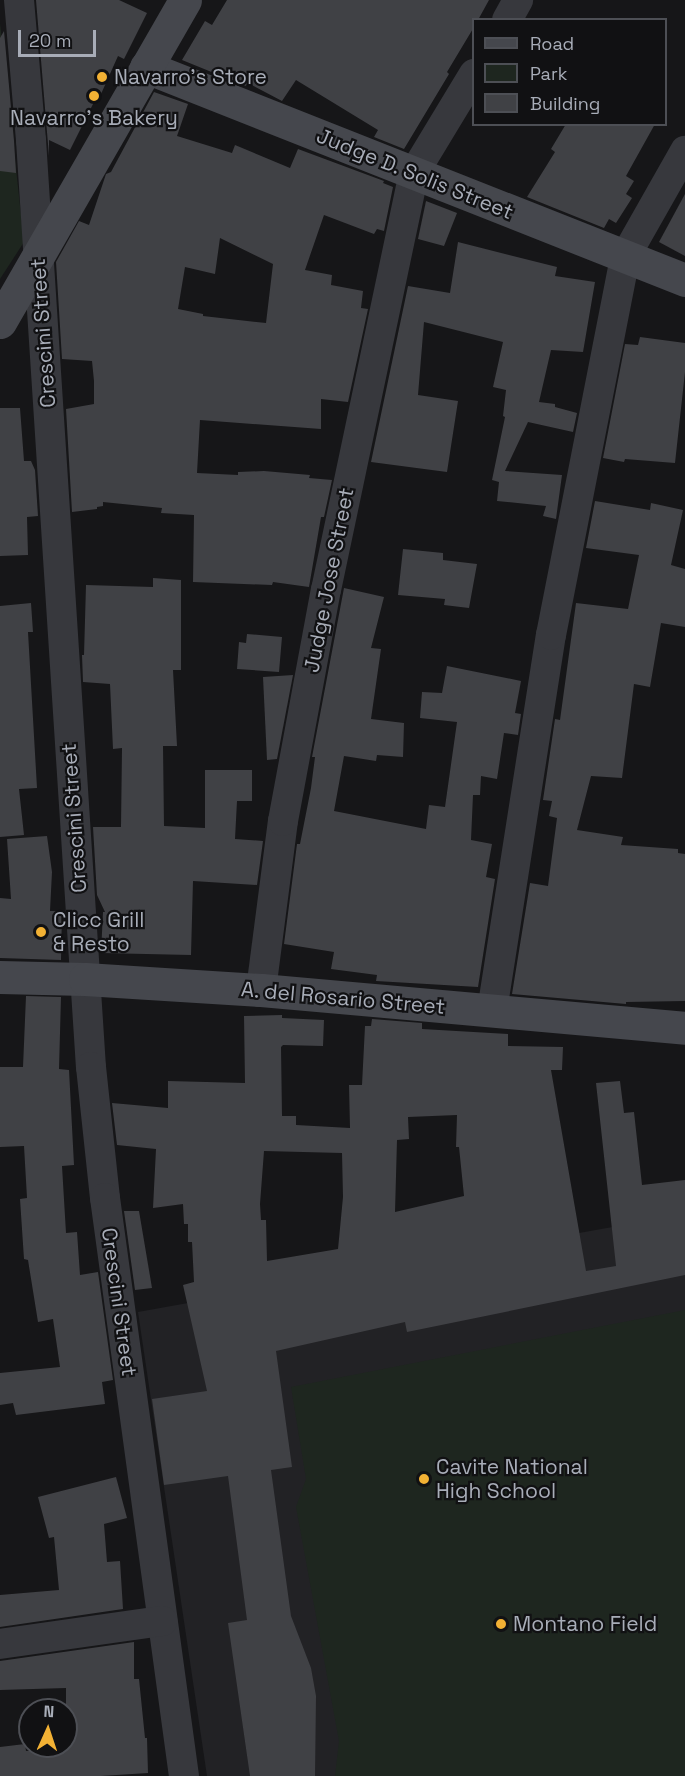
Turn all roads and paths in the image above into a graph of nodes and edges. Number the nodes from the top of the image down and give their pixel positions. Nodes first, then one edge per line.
1 (19, 0) edge
2 (185, 0) edge
3 (518, 0) edge
4 (508, 18) edge
5 (146, 67) junction
6 (472, 77) edge
7 (685, 151) edge
8 (414, 173) junction
9 (38, 253) junction
10 (625, 256) junction
11 (685, 280) edge
12 (0, 322) edge
13 (0, 977) edge
14 (85, 979) junction
15 (261, 990) junction
16 (492, 1011) junction
17 (685, 1028) edge
18 (162, 1621) junction
19 (0, 1644) edge
20 (184, 1776) edge

1 - 9 street, Crescini Street
2 - 5 street
3 - 4 street
5 - 8 street, Judge D. Solis Street
5 - 9 street
6 - 8 street, Judge Jose Street
7 - 10 street
8 - 10 street, Judge D. Solis Street
8 - 15 street, Judge Jose Street
9 - 12 street
9 - 14 street, Crescini Street
10 - 11 street, Judge D. Solis Street
10 - 16 street
13 - 14 street, A. del Rosario Street
14 - 15 street, A. del Rosario Street
14 - 18 street, Crescini Street
15 - 16 street, A. del Rosario Street
16 - 17 street, A. del Rosario Street
18 - 19 street
18 - 20 street, Crescini Street

